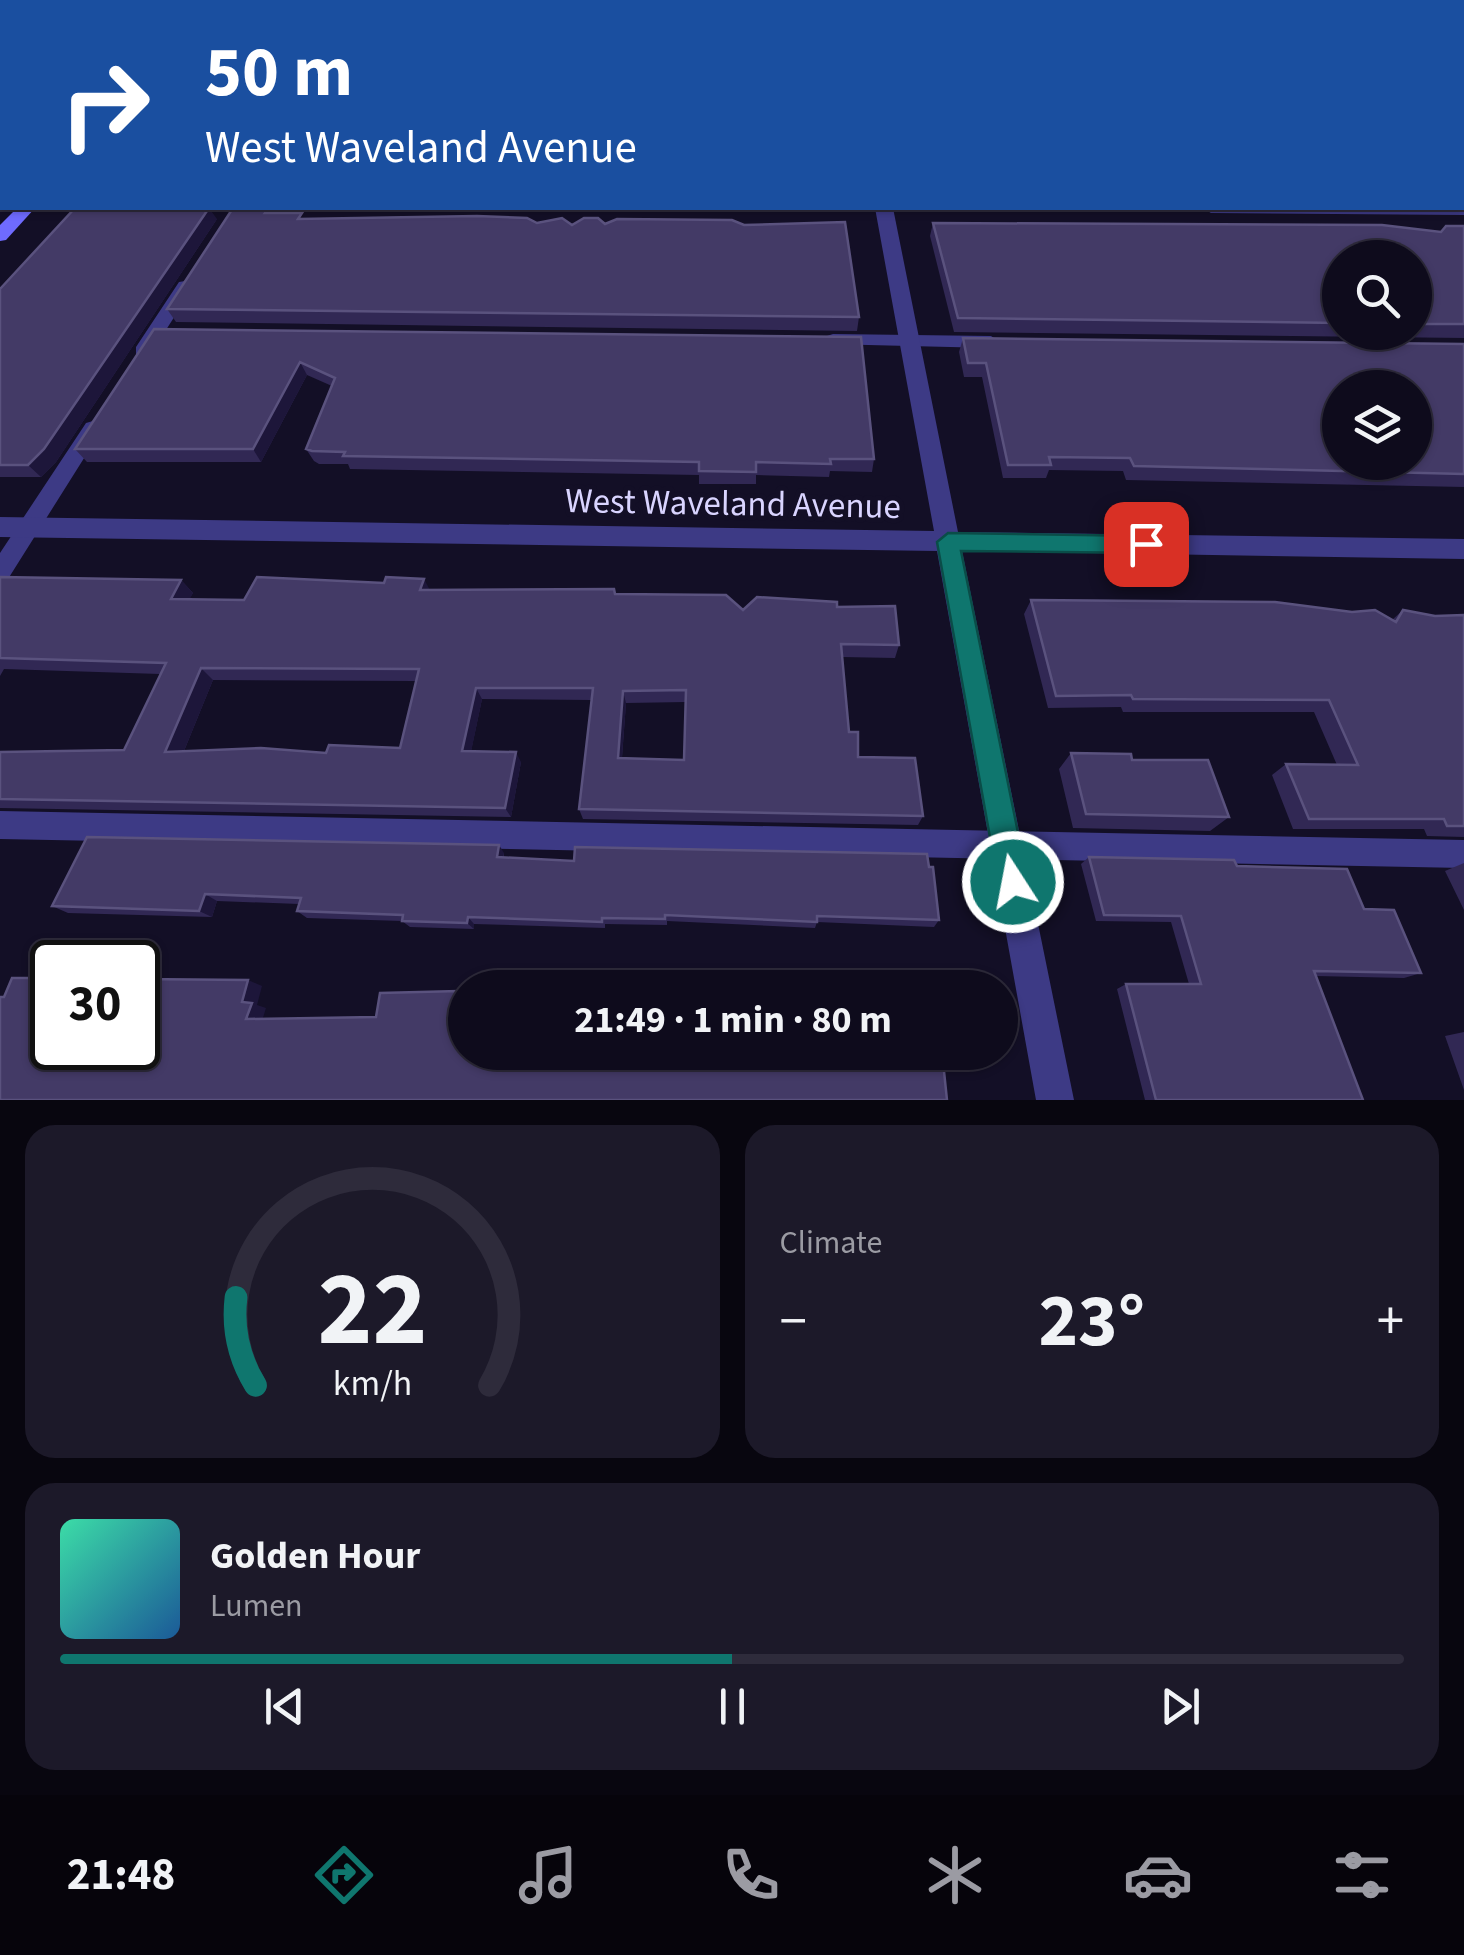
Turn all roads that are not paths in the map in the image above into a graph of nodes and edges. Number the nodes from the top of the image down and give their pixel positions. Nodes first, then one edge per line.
1 (24, 210) edge
2 (884, 210) edge
3 (0, 236) edge
4 (196, 270) edge
5 (810, 340) edge
6 (910, 341) junction
7 (1009, 342) edge
8 (134, 364) edge
9 (103, 413) edge
10 (0, 527) edge
11 (29, 528) junction
12 (948, 542) junction
13 (1464, 549) edge
14 (0, 572) edge
15 (0, 825) edge
16 (1006, 845) junction
17 (1464, 854) edge
18 (1055, 1100) edge

1 - 3 street
2 - 6 street
4 - 8 lane
5 - 6 lane
6 - 7 lane
6 - 12 street
9 - 11 lane
10 - 11 street, West Waveland Avenue
11 - 12 street, West Waveland Avenue
11 - 14 lane
12 - 13 street, West Waveland Avenue
12 - 16 street
15 - 16 lane
16 - 17 lane
16 - 18 street

